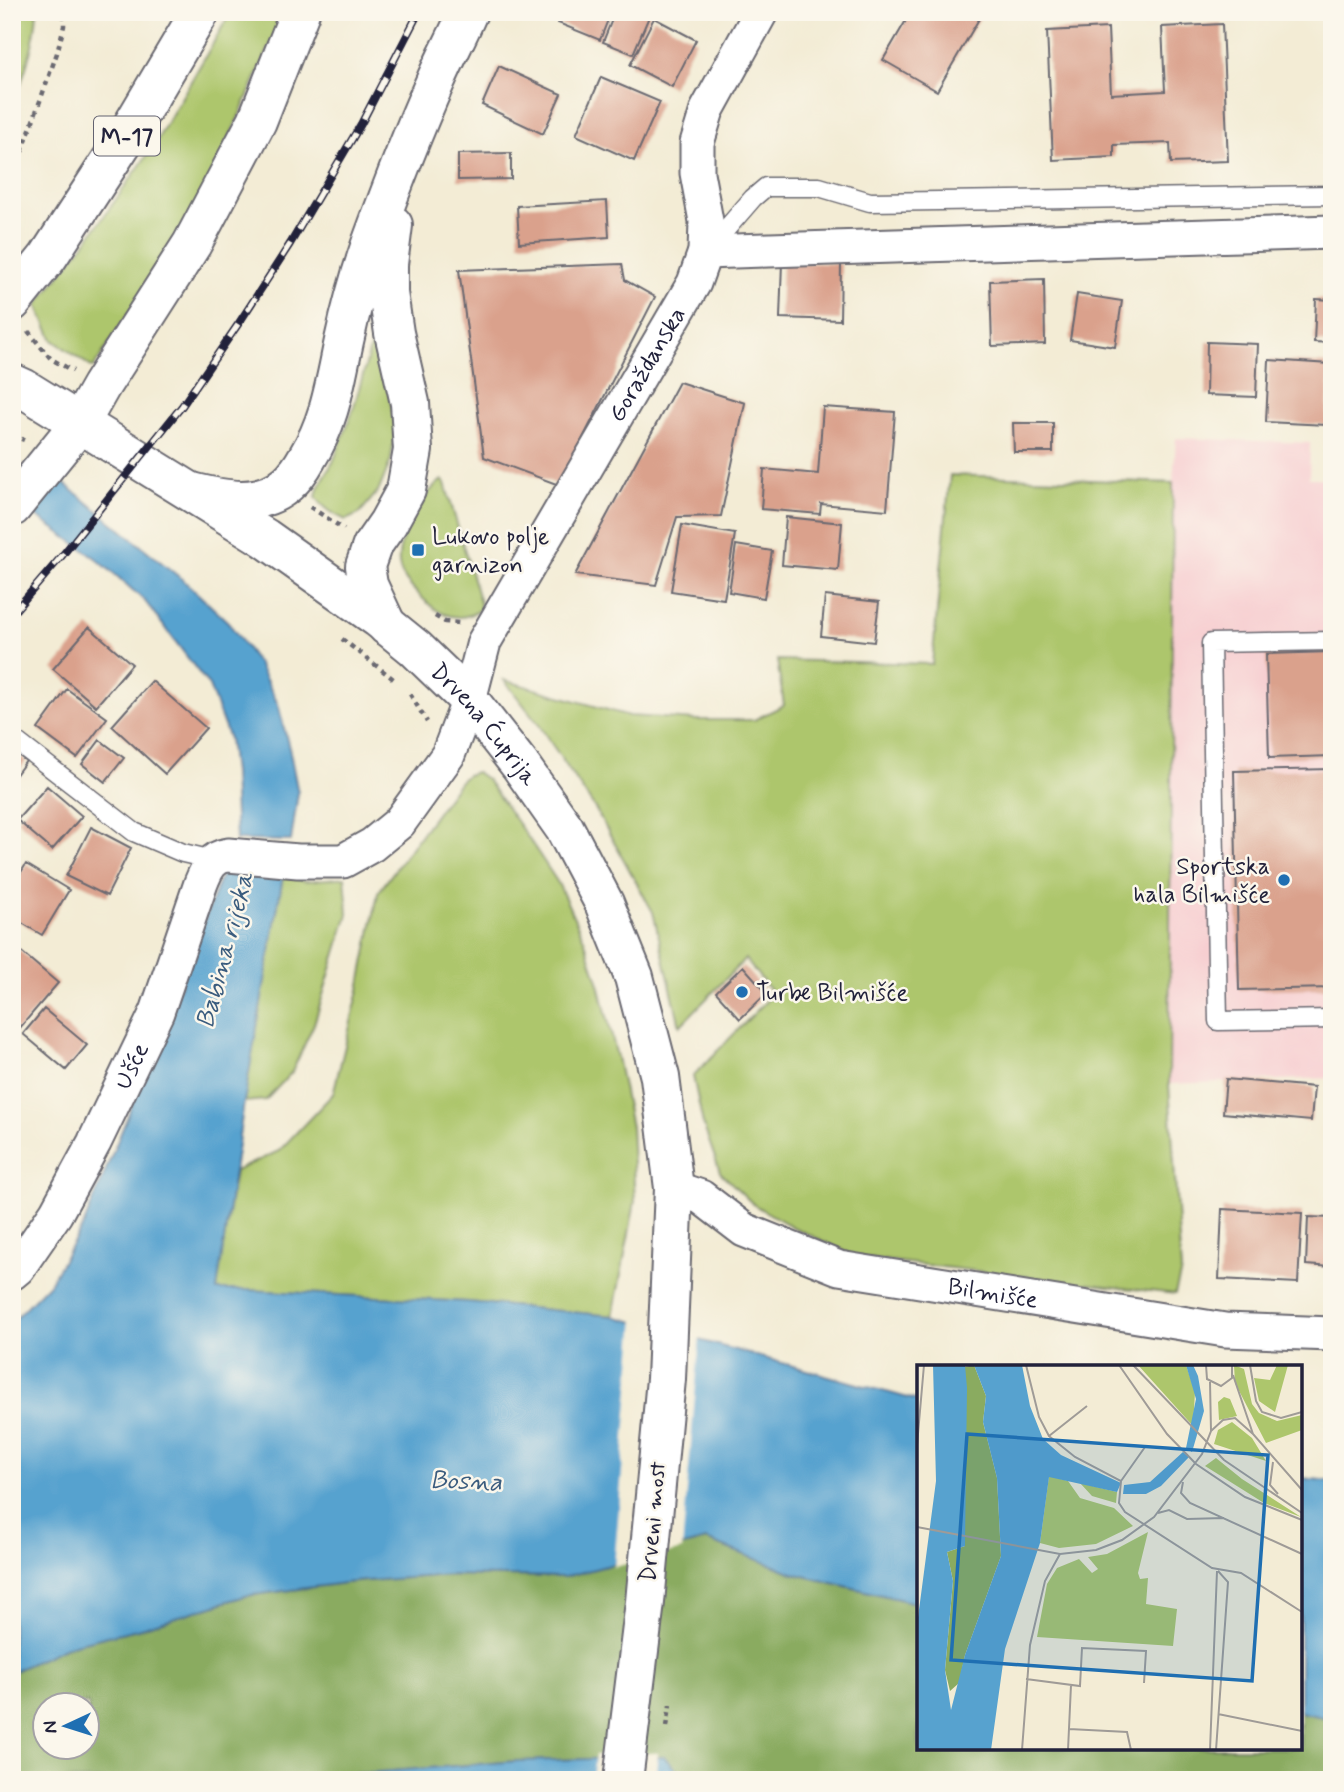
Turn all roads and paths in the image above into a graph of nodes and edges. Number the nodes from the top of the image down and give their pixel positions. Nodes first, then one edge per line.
1 (64, 12) edge
2 (200, 12) edge
3 (300, 12) edge
4 (468, 12) edge
5 (761, 12) edge
6 (399, 171) junction
7 (12, 180) edge
8 (1332, 195) edge
9 (1332, 232) edge
10 (705, 252) junction
11 (19, 315) edge
12 (12, 383) edge
13 (101, 386) junction
14 (80, 423) junction
15 (192, 492) junction
16 (12, 507) edge
17 (387, 626) junction
18 (332, 630) dead end
19 (1332, 641) edge
20 (397, 682) dead end
21 (408, 691) dead end
22 (469, 701) junction
23 (12, 738) edge
24 (448, 755) junction
25 (221, 857) junction
26 (1332, 1019) edge
27 (674, 1188) junction
28 (671, 1263) joint
29 (12, 1273) edge
30 (1332, 1334) edge
31 (624, 1780) edge

1 - 7 path
2 - 11 main road, M-17
3 - 13 main road
4 - 6 main road
5 - 10 street, Goraždanska
6 - 15 main road
6 - 17 main road
8 - 10 lane
9 - 10 street
10 - 22 street, Goraždanska
11 - 13 path
12 - 14 main road, Drvena Ćuprija
13 - 14 main road
14 - 15 main road, Drvena Ćuprija
14 - 16 main road
15 - 17 main road, Drvena Ćuprija
17 - 22 main road, Drvena Ćuprija
18 - 20 path
19 - 26 lane
21 - 24 path
22 - 24 street, Goraždanska
22 - 27 main road, Drvena Ćuprija
23 - 25 lane
24 - 25 street, Goraždanska
25 - 29 street, Ušće
27 - 28 main road, Drvena Ćuprija
27 - 30 street, Bilmišće
28 - 31 main road, Drveni most

